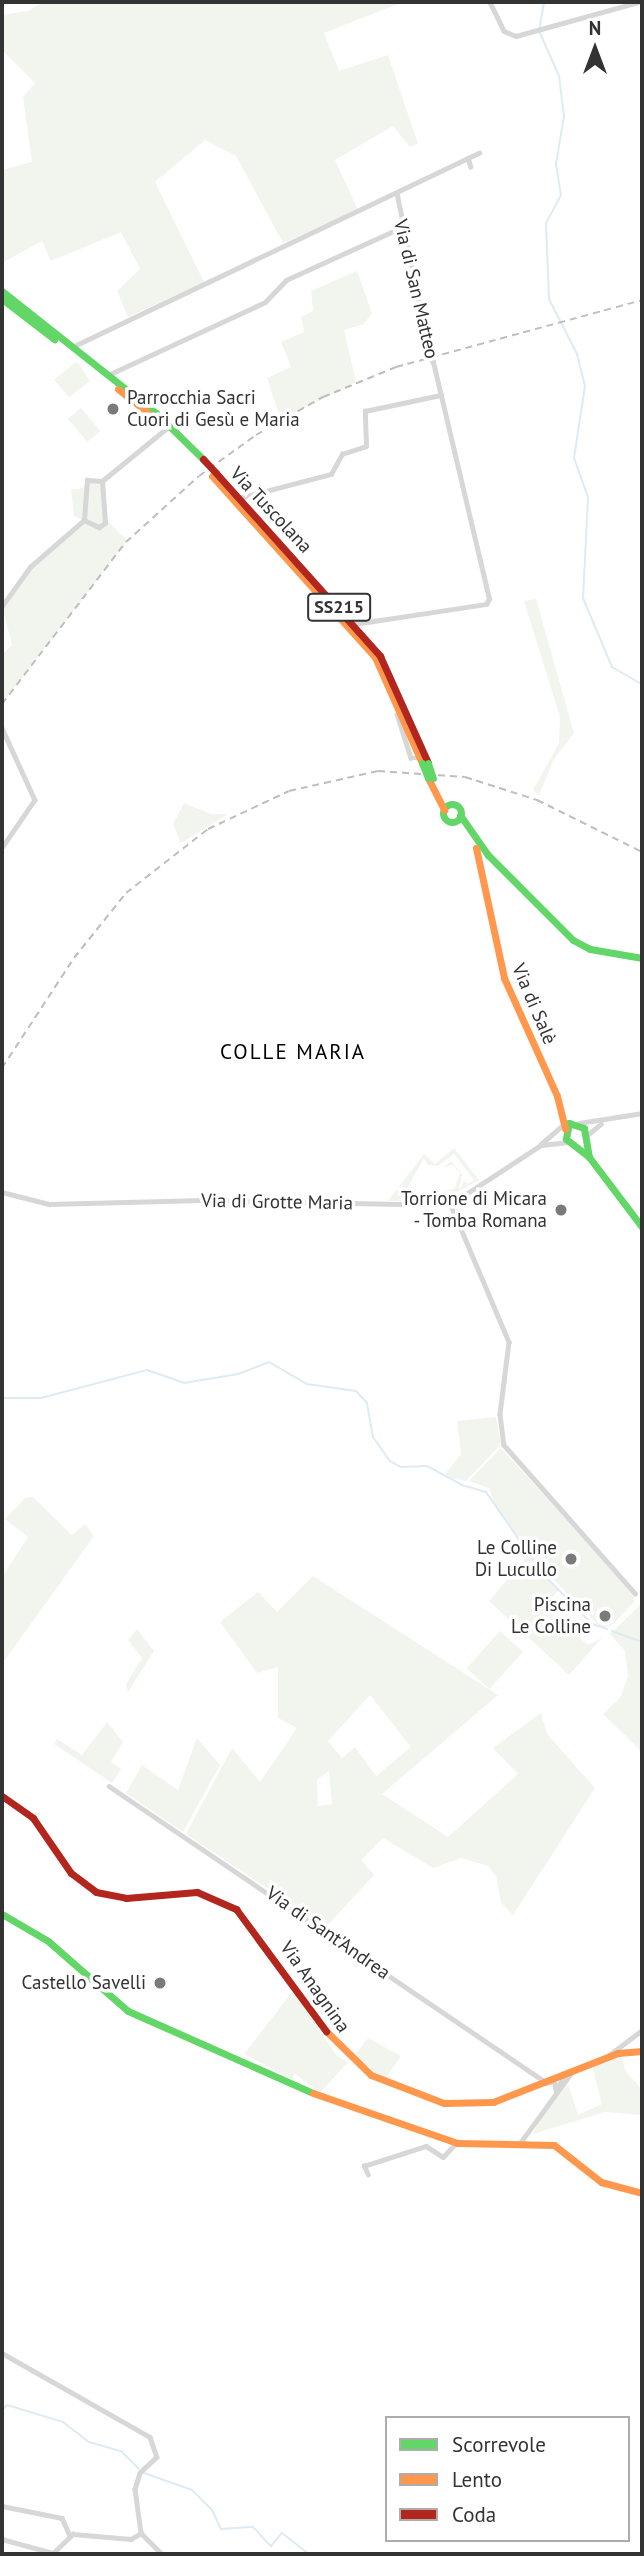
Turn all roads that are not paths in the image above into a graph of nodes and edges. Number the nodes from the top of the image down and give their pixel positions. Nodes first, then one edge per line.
1 (490, 2) edge
2 (639, 2) edge
3 (479, 153) dead end
4 (468, 158) junction
5 (471, 167) dead end
6 (397, 192) junction
7 (400, 228) junction
8 (2, 291) edge
9 (2, 299) edge
10 (71, 347) junction
11 (107, 375) junction
12 (441, 396) junction
13 (167, 428) junction
14 (201, 460) junction
15 (214, 475) junction
16 (102, 481) junction
17 (239, 498) junction
18 (84, 520) junction
19 (2, 606) edge
20 (354, 624) junction
21 (2, 728) edge
22 (420, 761) junction
23 (430, 778) junction
24 (451, 804) junction
25 (444, 810) junction
26 (460, 814) junction
27 (449, 821) junction
28 (2, 848) edge
29 (475, 848) junction
30 (488, 855) junction
31 (642, 958) edge
32 (642, 1113) edge
33 (605, 1122) junction
34 (579, 1123) junction
35 (562, 1128) junction
36 (585, 1135) junction
37 (570, 1143) junction
38 (537, 1147) junction
39 (589, 1157) junction
40 (2, 1192) edge
41 (450, 1203) junction
42 (642, 1227) edge
43 (635, 1593) dead end
44 (109, 1786) dead end
45 (2, 1796) edge
46 (2, 1914) edge
47 (642, 2030) edge
48 (627, 2041) junction
49 (642, 2050) edge
50 (632, 2051) junction
51 (605, 2057) junction
52 (568, 2075) junction
53 (547, 2083) junction
54 (556, 2090) junction
55 (457, 2143) junction
56 (520, 2143) junction
57 (368, 2175) dead end
58 (642, 2193) edge
59 (2, 2353) edge
60 (2, 2506) edge
61 (141, 2533) junction
62 (70, 2536) junction
63 (2, 2539) edge
64 (53, 2553) edge
65 (162, 2554) edge

1 - 2 street
3 - 4 street
4 - 5 street
4 - 6 street
6 - 7 street, Via di San Matteo
6 - 10 street, Via di San Matteo
7 - 11 street
7 - 12 street, Via di San Matteo, bridge
8 - 10 main road, Via Tuscolana / SS215
9 - 13 main road, Via Tuscolana / SS215
10 - 11 main road, Via Tuscolana / SS215
11 - 14 main road, Via Tuscolana / SS215
12 - 17 street
12 - 20 street, Via di San Matteo
13 - 14 main road, Via Tuscolana / SS215
13 - 16 street
14 - 15 main road, Via Tuscolana / SS215, bridge
15 - 17 main road, Via Tuscolana / SS215
15 - 22 main road, Via Tuscolana / SS215
16 - 18 street
16 - 18 street
17 - 20 main road, Via Tuscolana / SS215
18 - 19 street
20 - 22 main road, Via Tuscolana / SS215
21 - 28 street
22 - 23 main road, Via Tuscolana / SS215, bridge
23 - 24 main road, Via Tuscolana / SS215
23 - 25 main road, Via Tuscolana / SS215
24 - 25 main road
24 - 26 main road, Via Tuscolana
25 - 27 main road, Via Tuscolana
26 - 27 main road
26 - 30 main road
27 - 29 main road
29 - 30 main road
29 - 35 main road, Via di Salè
30 - 31 main road
32 - 33 street
33 - 34 street
33 - 36 street
34 - 35 main road
34 - 36 main road
35 - 37 main road, Via di Salè
35 - 38 street
36 - 37 main road
36 - 39 main road
37 - 38 street
37 - 39 main road
38 - 41 street
39 - 42 main road
40 - 41 street, Via di Grotte Maria
41 - 43 street
44 - 53 street, Via di Sant'Andrea
45 - 53 main road, Via Anagnina
46 - 55 main road
47 - 48 street
48 - 50 street
48 - 51 street
49 - 50 main road, Via Anagnina
50 - 51 main road, Via Anagnina
51 - 52 main road, Via Anagnina
52 - 53 main road, Via Anagnina
52 - 54 street
53 - 54 street, Via di Sant'Andrea
54 - 56 street
55 - 56 main road
55 - 57 street
56 - 58 main road
59 - 61 street
60 - 62 street
61 - 62 street
61 - 65 street
62 - 64 street
63 - 64 street

